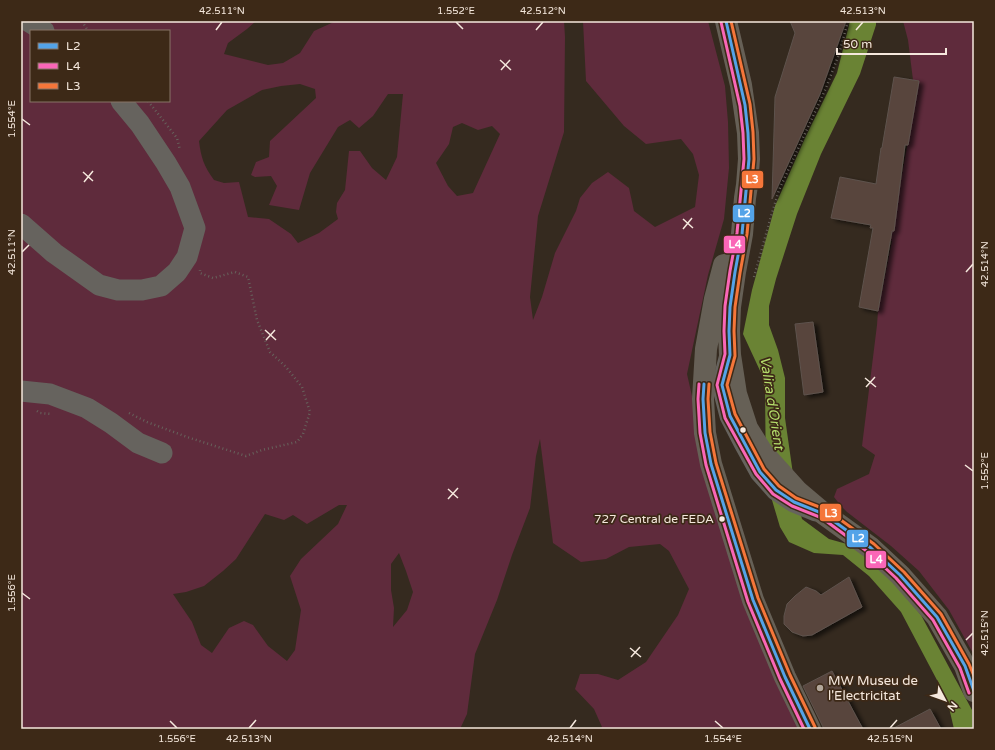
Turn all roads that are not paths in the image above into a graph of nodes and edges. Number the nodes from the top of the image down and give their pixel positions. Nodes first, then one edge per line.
1 (28, 21) edge
2 (726, 21) edge
3 (42, 30) edge
4 (122, 102) edge
5 (745, 198) junction
6 (21, 224) edge
7 (21, 391) edge
8 (162, 453) dead end
9 (974, 690) edge
10 (810, 729) edge

1 - 3 street
2 - 5 highway
4 - 6 street
5 - 9 highway
5 - 10 highway
7 - 8 street

